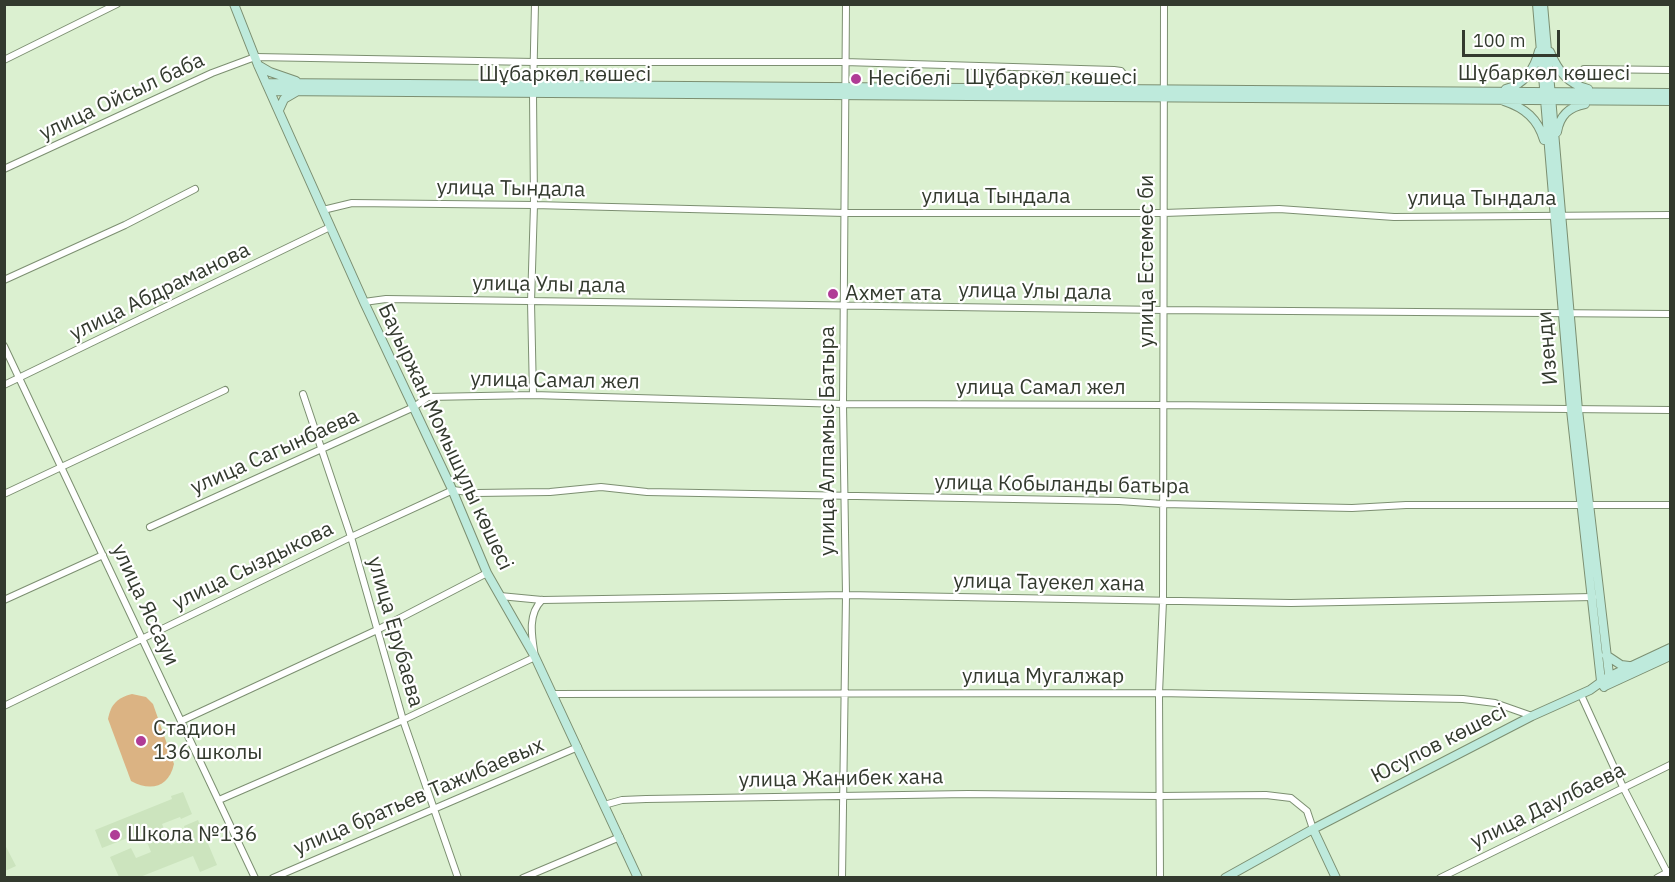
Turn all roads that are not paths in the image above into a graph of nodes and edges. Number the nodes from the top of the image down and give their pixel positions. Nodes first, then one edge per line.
1 (117, 4) edge
2 (234, 4) edge
3 (535, 4) edge
4 (846, 4) edge
5 (1164, 4) edge
6 (1537, 4) edge
7 (1543, 4) edge
8 (1543, 44) junction
9 (4, 60) edge
10 (256, 61) junction
11 (534, 62) junction
12 (844, 62) junction
13 (1584, 69) dead end
14 (1671, 70) edge
15 (308, 84) junction
16 (268, 87) junction
17 (533, 89) junction
18 (1128, 89) junction
19 (301, 91) junction
20 (844, 91) junction
21 (1163, 92) junction
22 (1671, 93) edge
23 (1495, 95) junction
24 (1547, 96) junction
25 (1600, 96) junction
26 (1671, 101) edge
27 (279, 111) junction
28 (1552, 152) junction
29 (4, 170) edge
30 (195, 189) dead end
31 (534, 205) junction
32 (323, 210) junction
33 (845, 213) junction
34 (1164, 213) junction
35 (1557, 215) junction
36 (1671, 215) edge
37 (330, 227) junction
38 (4, 280) edge
39 (363, 302) junction
40 (531, 302) junction
41 (844, 306) junction
42 (1164, 310) junction
43 (1566, 314) junction
44 (1671, 314) edge
45 (4, 346) edge
46 (20, 378) junction
47 (4, 385) edge
48 (225, 390) dead end
49 (303, 394) dead end
50 (533, 395) junction
51 (843, 404) junction
52 (1164, 405) junction
53 (414, 407) junction
54 (1575, 410) junction
55 (1671, 410) edge
56 (321, 450) junction
57 (62, 468) junction
58 (453, 490) junction
59 (4, 494) edge
60 (844, 497) junction
61 (1163, 504) junction
62 (1671, 505) edge
63 (1585, 506) junction
64 (150, 527) dead end
65 (351, 537) junction
66 (103, 555) junction
67 (487, 573) junction
68 (499, 596) junction
69 (846, 596) junction
70 (1596, 597) junction
71 (4, 600) edge
72 (542, 600) junction
73 (1163, 601) junction
74 (377, 630) junction
75 (142, 638) junction
76 (1671, 648) edge
77 (1606, 655) junction
78 (1671, 656) edge
79 (535, 657) junction
80 (1630, 666) junction
81 (1606, 682) junction
82 (1159, 693) junction
83 (552, 694) junction
84 (845, 695) junction
85 (1581, 695) junction
86 (4, 706) edge
87 (1532, 716) junction
88 (403, 720) junction
89 (181, 721) junction
90 (578, 747) junction
91 (1671, 765) edge
92 (1623, 787) junction
93 (842, 795) junction
94 (1159, 796) junction
95 (219, 800) junction
96 (603, 805) junction
97 (435, 808) junction
98 (1313, 830) junction
99 (620, 837) junction
100 (1669, 874) edge
101 (255, 878) edge
102 (273, 878) edge
103 (458, 878) edge
104 (523, 878) edge
105 (638, 878) edge
106 (842, 878) edge
107 (1160, 878) edge
108 (1225, 878) edge
109 (1336, 878) edge
110 (1440, 878) edge
111 (1657, 878) edge

1 - 9 street
2 - 10 street, Бауыржан Момышұлы көшесі
3 - 11 street
4 - 12 street, улица Алпамыс Батыра
5 - 21 street, улица Естемес би
6 - 8 street, Изенди
7 - 8 street, Изенди
8 - 23 street
8 - 24 street, Изенди
8 - 25 street
10 - 11 street, Шұбаркөл көшесі
10 - 15 street
10 - 16 street, Бауыржан Момышұлы көшесі
10 - 29 street, улица Ойсыл баба
11 - 12 street, Шұбаркөл көшесі
11 - 17 street
12 - 18 street, Шұбаркөл көшесі
12 - 20 street, улица Алпамыс Батыра
13 - 14 street
15 - 16 street, Шұбаркөл көшесі
15 - 17 street, Шұбаркөл көшесі
16 - 19 street, Шұбаркөл көшесі
16 - 27 street, Бауыржан Момышұлы көшесі
17 - 19 street, Шұбаркөл көшесі
17 - 20 street, Шұбаркөл көшесі
17 - 31 street
18 - 20 street, Шұбаркөл көшесі
18 - 21 street, Шұбаркөл көшесі
19 - 27 street
20 - 21 street, Шұбаркөл көшесі
20 - 33 street, улица Алпамыс Батыра
21 - 23 street, Шұбаркөл көшесі
21 - 34 street, улица Естемес би
22 - 25 street, Шұбаркөл көшесі
23 - 24 street, Шұбаркөл көшесі
23 - 28 street
24 - 25 street, Шұбаркөл көшесі
24 - 28 street, Изенди
25 - 26 street, Шұбаркөл көшесі
25 - 28 street
27 - 32 street, Бауыржан Момышұлы көшесі
28 - 35 street, Изенди
30 - 38 street
31 - 32 street, улица Тындала
31 - 33 street, улица Тындала
31 - 40 street
32 - 37 street, Бауыржан Момышұлы көшесі
33 - 34 street, улица Тындала
33 - 41 street, улица Алпамыс Батыра
34 - 35 street, улица Тындала
34 - 42 street, улица Естемес би
35 - 36 street, улица Тындала
35 - 43 street, Изенди
37 - 39 street, Бауыржан Момышұлы көшесі
37 - 46 street, улица Абдраманова
39 - 40 street, улица Улы дала
39 - 53 street, Бауыржан Момышұлы көшесі
40 - 41 street, улица Улы дала
40 - 50 street
41 - 42 street, улица Улы дала
41 - 51 street, улица Алпамыс Батыра
42 - 43 street, улица Улы дала
42 - 52 street, улица Естемес би
43 - 44 street, улица Улы дала
43 - 54 street, Изенди
45 - 46 street, улица Яссауи
46 - 47 street, улица Абдраманова
46 - 57 street, улица Яссауи
48 - 57 street
49 - 56 street, улица Ерубаева
50 - 51 street, улица Самал жел
50 - 53 street, улица Самал жел
51 - 52 street, улица Самал жел
51 - 60 street, улица Алпамыс Батыра
52 - 54 street, улица Самал жел
52 - 61 street, улица Естемес би
53 - 56 street, улица Сагынбаева
53 - 58 street, Бауыржан Момышұлы көшесі
54 - 55 street, улица Самал жел
54 - 63 street, Изенди
56 - 64 street, улица Сагынбаева
56 - 65 street, улица Ерубаева
57 - 59 street
57 - 66 street, улица Яссауи
58 - 60 street, улица Кобыланды батыра
58 - 65 street, улица Сыздыкова
58 - 67 street, Бауыржан Момышұлы көшесі
60 - 61 street, улица Кобыланды батыра
60 - 69 street, улица Алпамыс Батыра
61 - 63 street, улица Кобыланды батыра
61 - 73 street, улица Естемес би
62 - 63 street, улица Кобыланды батыра
63 - 70 street, Изенди
65 - 74 street, улица Ерубаева
65 - 75 street, улица Сыздыкова
66 - 71 street
66 - 75 street, улица Яссауи
67 - 68 street, Бауыржан Момышұлы көшесі
67 - 74 street
68 - 72 street, улица Тауекел хана
68 - 79 street, Бауыржан Момышұлы көшесі
69 - 72 street, улица Тауекел хана
69 - 73 street, улица Тауекел хана
69 - 84 street, улица Алпамыс Батыра
70 - 73 street, улица Тауекел хана
70 - 77 street, Изенди
70 - 81 street, Изенди
72 - 79 street
73 - 82 street, улица Естемес би
74 - 88 street, улица Ерубаева
74 - 89 street
75 - 86 street, улица Сыздыкова
75 - 89 street, улица Яссауи
76 - 80 street
77 - 80 street
77 - 81 street, Изенди
78 - 81 street
79 - 83 street, Бауыржан Момышұлы көшесі
79 - 88 street
80 - 81 street
81 - 85 street, Юсупов көшесі
82 - 84 street, улица Мугалжар
82 - 87 street, улица Мугалжар
82 - 94 street, улица Естемес би
83 - 84 street, улица Мугалжар
83 - 90 street, Бауыржан Момышұлы көшесі
84 - 93 street, улица Алпамыс Батыра
85 - 87 street, Юсупов көшесі
85 - 92 street
87 - 98 street, Юсупов көшесі
88 - 95 street
88 - 97 street, улица Ерубаева
89 - 95 street, улица Яссауи
90 - 96 street, Бауыржан Момышұлы көшесі
90 - 97 street, улица братьев Тажибаевых
91 - 92 street, улица Даулбаева
92 - 100 street
92 - 110 street, улица Даулбаева
93 - 94 street, улица Жанибек хана
93 - 96 street, улица Жанибек хана
93 - 106 street, улица Алпамыс Батыра
94 - 98 street, улица Жанибек хана
94 - 107 street, улица Естемес би
95 - 101 street, улица Яссауи
96 - 99 street, Бауыржан Момышұлы көшесі
97 - 102 street, улица братьев Тажибаевых
97 - 103 street, улица Ерубаева
98 - 108 street, Юсупов көшесі
98 - 109 street
99 - 104 street
99 - 105 street, Бауыржан Момышұлы көшесі
100 - 111 street

